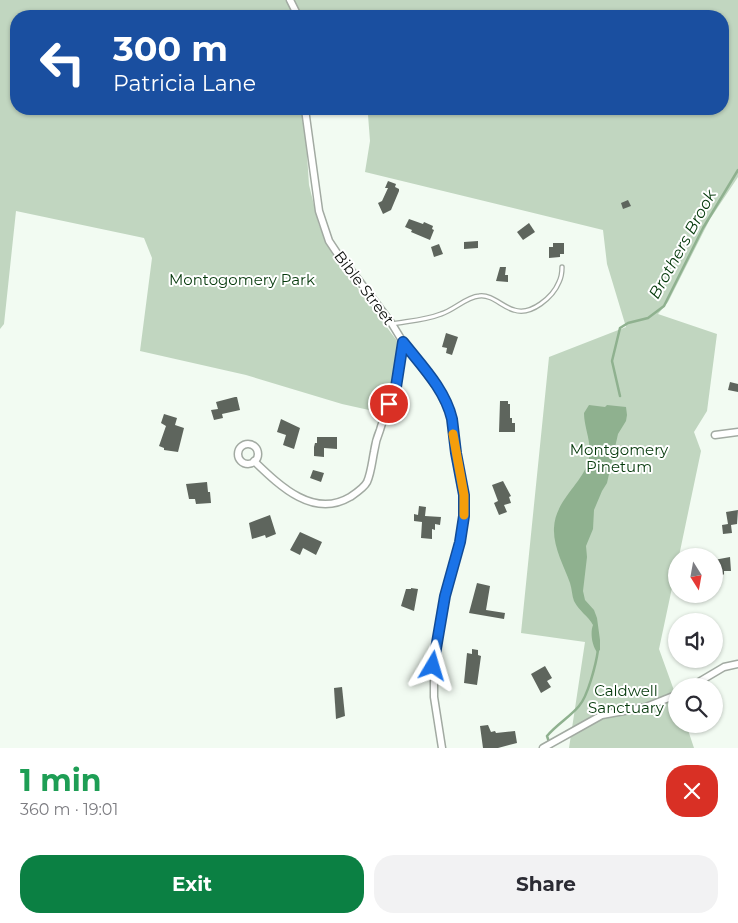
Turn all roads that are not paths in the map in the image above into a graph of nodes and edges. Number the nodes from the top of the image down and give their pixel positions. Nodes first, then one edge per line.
1 (306, 115) edge
2 (562, 267) dead end
3 (392, 324) junction
4 (403, 342) junction
5 (738, 432) edge
6 (716, 435) dead end
7 (254, 461) dead end
8 (738, 664) edge
9 (705, 678) edge
10 (668, 698) edge
11 (442, 748) edge
12 (543, 748) edge

1 - 3 street, Bible Street
2 - 3 lane
3 - 4 street, Bible Street
4 - 7 street
4 - 11 street, Bible Street
5 - 6 street
8 - 9 street
10 - 12 street

